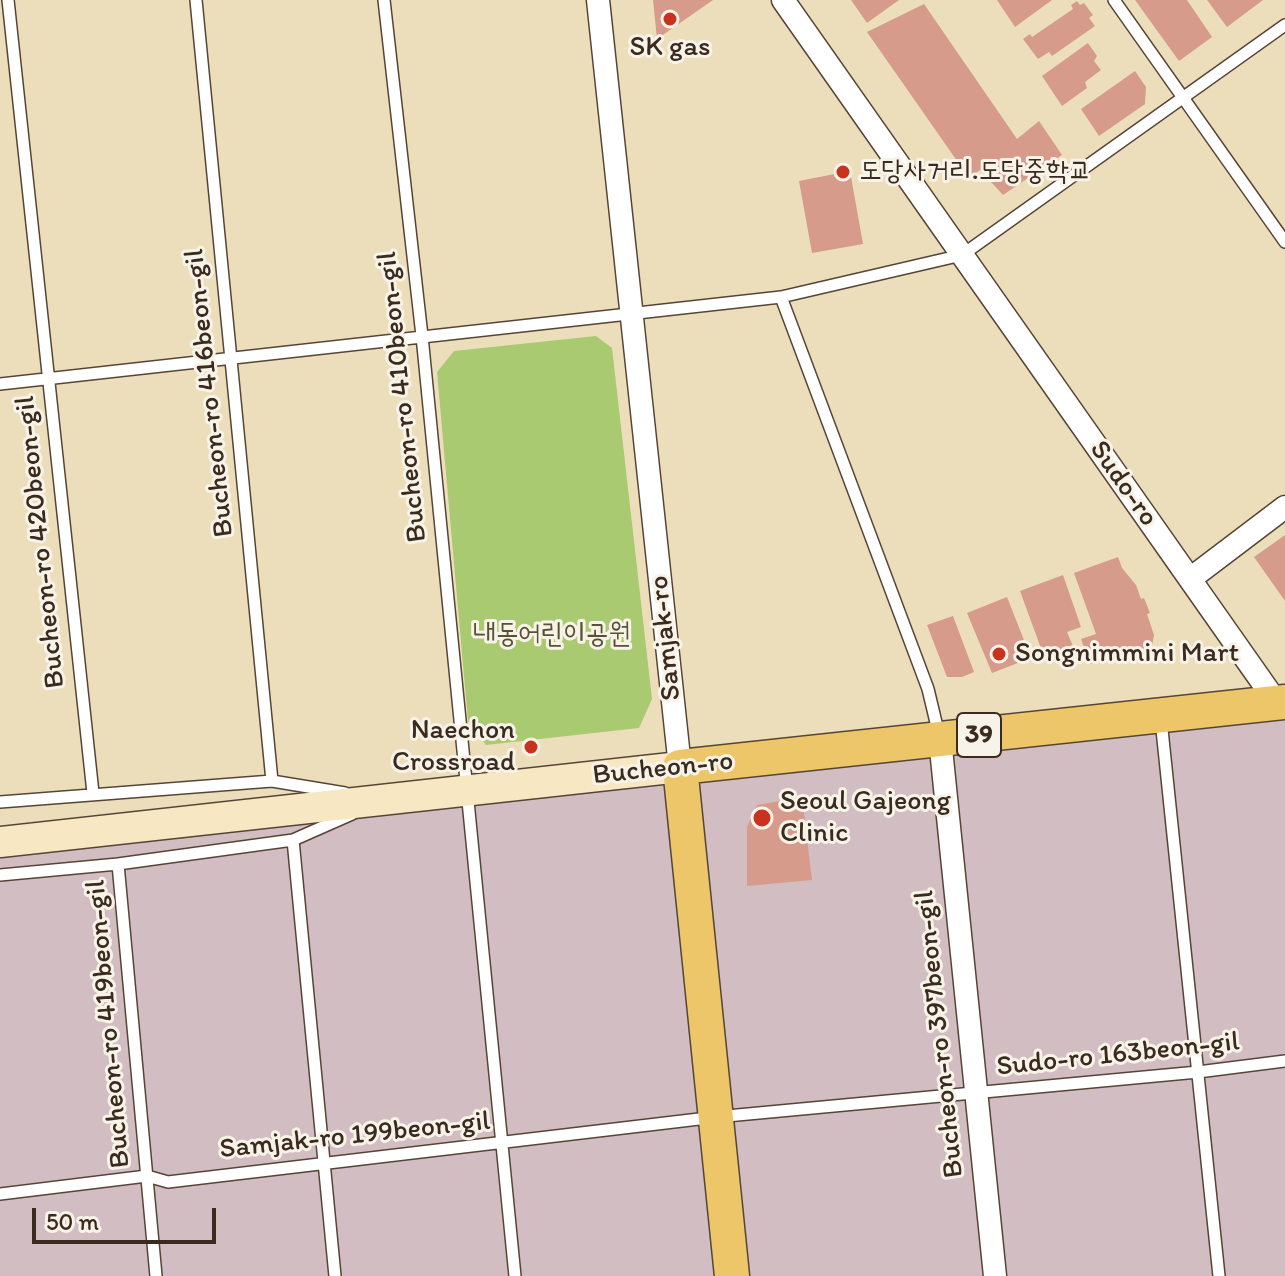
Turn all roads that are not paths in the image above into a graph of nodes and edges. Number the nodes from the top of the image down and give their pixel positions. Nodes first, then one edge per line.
1 (8, 0) edge
2 (196, 0) edge
3 (384, 0) edge
4 (598, 0) edge
5 (783, 0) edge
6 (1114, 0) edge
7 (1285, 25) edge
8 (1184, 97) junction
9 (1285, 242) edge
10 (962, 255) junction
11 (781, 297) junction
12 (631, 313) junction
13 (422, 336) junction
14 (231, 358) junction
15 (48, 379) junction
16 (0, 384) edge
17 (1285, 507) edge
18 (1190, 579) junction
19 (1282, 706) edge
20 (1160, 716) junction
21 (940, 739) junction
22 (680, 767) junction
23 (272, 781) junction
24 (466, 790) junction
25 (93, 793) junction
26 (386, 799) junction
27 (0, 802) edge
28 (293, 840) junction
29 (0, 842) edge
30 (118, 864) junction
31 (0, 875) edge
32 (1285, 1061) edge
33 (1198, 1072) junction
34 (977, 1093) junction
35 (716, 1117) junction
36 (502, 1144) junction
37 (324, 1165) junction
38 (147, 1176) junction
39 (0, 1194) edge
40 (156, 1276) edge
41 (335, 1276) edge
42 (515, 1276) edge
43 (732, 1276) edge
44 (995, 1276) edge
45 (1219, 1276) edge

1 - 15 lane, Bucheon-ro 420beon-gil
2 - 14 lane, Bucheon-ro 416beon-gil
3 - 13 lane, Bucheon-ro 410beon-gil
4 - 12 street, Samjak-ro
5 - 10 street, Sudo-ro
6 - 8 lane
7 - 8 lane
8 - 9 lane
8 - 10 lane
10 - 11 lane
10 - 18 street, Sudo-ro
11 - 12 lane
11 - 21 lane
12 - 13 lane
12 - 22 street, Samjak-ro
13 - 14 lane
13 - 24 lane, Bucheon-ro 410beon-gil
14 - 15 lane
14 - 23 lane, Bucheon-ro 416beon-gil
15 - 16 lane
15 - 25 lane, Bucheon-ro 420beon-gil
17 - 18 street
18 - 19 street, Sudo-ro
19 - 20 main road, Bucheon-ro / 39
20 - 21 main road, Bucheon-ro / 39
20 - 33 lane
21 - 22 main road, Bucheon-ro / 39
21 - 34 street, Bucheon-ro 397beon-gil
22 - 24 street, Bucheon-ro
22 - 35 main road, Samjak-ro
23 - 25 lane, Bucheon-ro
23 - 26 lane, Bucheon-ro
24 - 26 street, Bucheon-ro
24 - 36 lane, Bucheon-ro 410beon-gil
25 - 27 lane, Bucheon-ro
26 - 28 lane, Bucheon-ro
26 - 29 street, Bucheon-ro
28 - 30 lane, Bucheon-ro
28 - 37 lane
30 - 31 lane, Bucheon-ro
30 - 38 lane, Bucheon-ro 419beon-gil
32 - 33 lane, Sudo-ro 163beon-gil
33 - 34 lane, Sudo-ro 163beon-gil
33 - 45 lane
34 - 35 lane, Sudo-ro 163beon-gil
34 - 44 street, Bucheon-ro 397beon-gil
35 - 36 lane, Samjak-ro 199beon-gil
35 - 43 main road, Samjak-ro
36 - 37 lane, Samjak-ro 199beon-gil
36 - 42 lane, Bucheon-ro 410beon-gil
37 - 38 lane, Samjak-ro 199beon-gil
37 - 41 lane
38 - 39 lane, Samjak-ro 199beon-gil
38 - 40 lane, Bucheon-ro 419beon-gil

